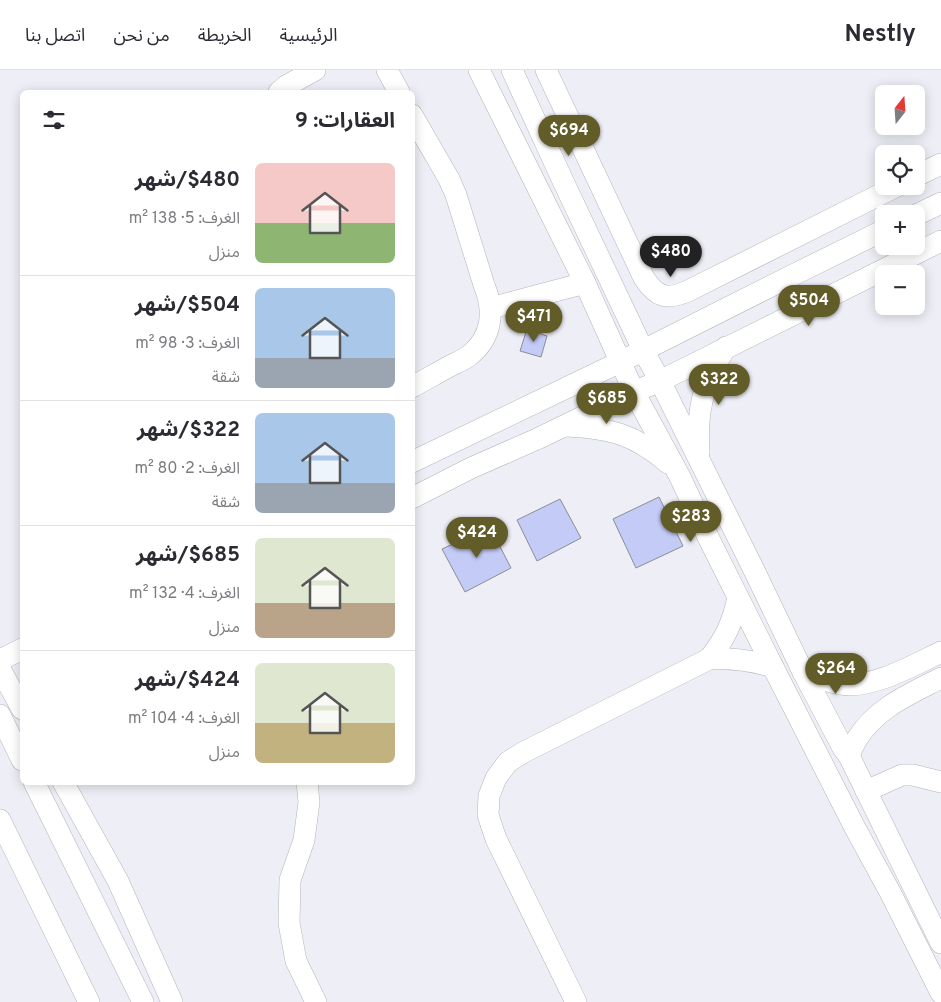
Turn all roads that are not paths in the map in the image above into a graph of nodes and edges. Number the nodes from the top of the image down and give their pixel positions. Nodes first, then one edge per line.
1 (315, 70) edge
2 (387, 70) edge
3 (479, 70) edge
4 (512, 70) edge
5 (546, 70) edge
6 (281, 90) edge
7 (398, 90) edge
8 (415, 120) edge
9 (941, 164) edge
10 (592, 167) junction
11 (925, 172) edge
12 (563, 181) junction
13 (878, 195) edge
14 (941, 202) edge
15 (925, 210) edge
16 (875, 234) edge
17 (941, 241) edge
18 (777, 246) junction
19 (791, 276) junction
20 (585, 283) junction
21 (491, 308) junction
22 (726, 347) junction
23 (643, 350) junction
24 (620, 362) junction
25 (660, 380) junction
26 (415, 385) edge
27 (634, 392) junction
28 (563, 426) junction
29 (415, 461) edge
30 (700, 462) junction
31 (674, 468) junction
32 (415, 496) edge
33 (738, 597) junction
34 (20, 650) edge
35 (941, 652) edge
36 (709, 659) junction
37 (0, 660) edge
38 (773, 667) junction
39 (0, 669) edge
40 (803, 672) junction
41 (941, 678) edge
42 (14, 697) edge
43 (0, 715) edge
44 (846, 752) junction
45 (20, 756) edge
46 (820, 759) junction
47 (941, 782) edge
48 (35, 785) edge
49 (65, 785) edge
50 (307, 785) edge
51 (866, 791) junction
52 (0, 820) edge
53 (941, 943) edge
54 (941, 993) edge
55 (89, 1002) edge
56 (143, 1002) edge
57 (172, 1002) edge
58 (316, 1002) edge
59 (576, 1002) edge

1 - 6 street
2 - 7 street
3 - 20 street
4 - 12 street
5 - 10 street
8 - 21 street
9 - 11 street
10 - 12 street
10 - 18 street
12 - 23 street
13 - 18 street
14 - 15 street
16 - 19 street
17 - 22 street
18 - 19 street
19 - 23 street
20 - 21 street
20 - 24 street
21 - 26 street
22 - 25 street
22 - 30 street
23 - 24 street
23 - 25 street
24 - 27 street
24 - 29 street
25 - 27 street
25 - 30 street
27 - 28 street
27 - 31 street
28 - 31 street
28 - 32 street
30 - 40 street
31 - 33 street
33 - 36 street
33 - 38 street
34 - 37 street
35 - 40 street
36 - 38 street
36 - 59 street
38 - 46 street
39 - 42 street
40 - 44 street
41 - 44 street
43 - 45 street
44 - 46 street
44 - 51 street
46 - 54 street
47 - 51 street
48 - 56 street
49 - 57 street
50 - 58 street
51 - 53 street
52 - 55 street

